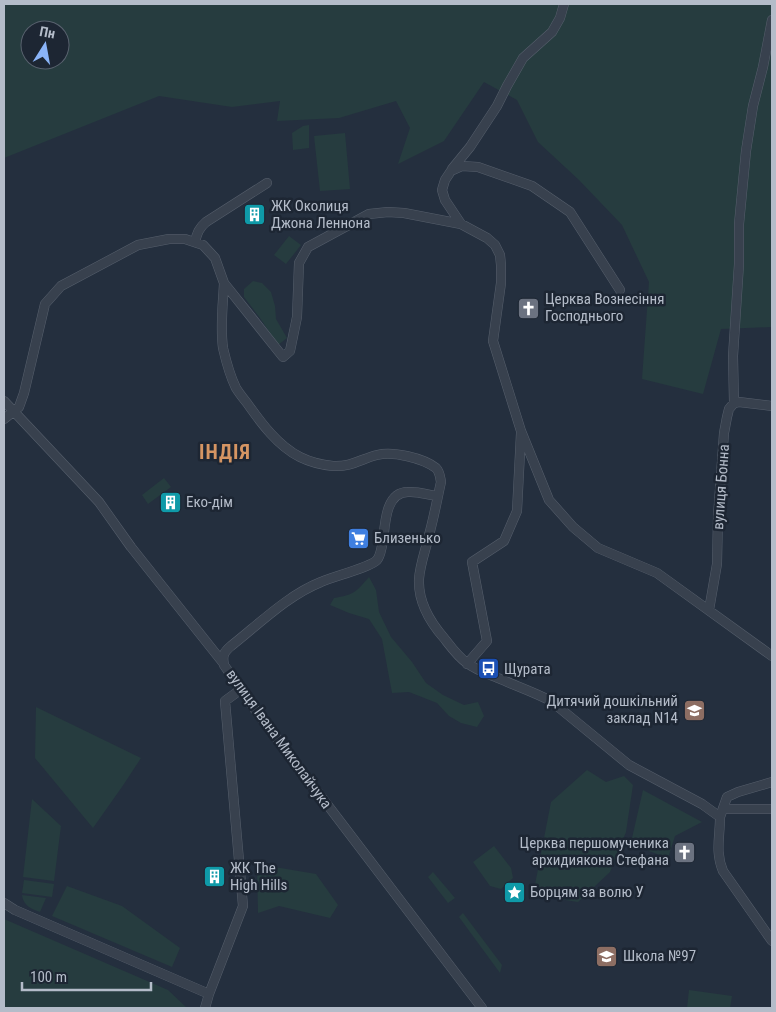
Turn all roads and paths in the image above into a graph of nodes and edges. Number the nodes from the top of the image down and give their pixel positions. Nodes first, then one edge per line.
1 (564, 4) edge
2 (772, 20) edge
3 (451, 171) junction
4 (267, 183) dead end
5 (461, 224) junction
6 (195, 242) junction
7 (224, 283) junction
8 (620, 290) dead end
9 (4, 401) edge
10 (734, 404) junction
11 (772, 406) edge
12 (13, 412) junction
13 (4, 420) edge
14 (521, 431) junction
15 (438, 496) junction
16 (709, 610) junction
17 (772, 656) edge
18 (467, 664) junction
19 (224, 665) junction
20 (240, 690) junction
21 (772, 782) edge
22 (772, 809) edge
23 (722, 813) junction
24 (4, 903) edge
25 (772, 941) edge
26 (209, 994) junction
27 (205, 1008) edge
28 (482, 1008) edge

1 - 3 street
2 - 10 street
3 - 5 street
3 - 8 street
4 - 6 street
5 - 7 street
5 - 14 street
6 - 7 street
6 - 12 street
7 - 15 street
9 - 12 street
10 - 11 street
10 - 16 street, вулиця Бонна
12 - 13 street
12 - 19 street
14 - 16 street
14 - 18 street
15 - 18 street
15 - 19 street, вулиця Івана Миколайчука
16 - 17 street
18 - 23 street
19 - 20 street, вулиця Івана Миколайчука
20 - 26 street
20 - 28 street, вулиця Івана Миколайчука
21 - 23 street
22 - 23 street
23 - 25 street
24 - 26 street
26 - 27 street

